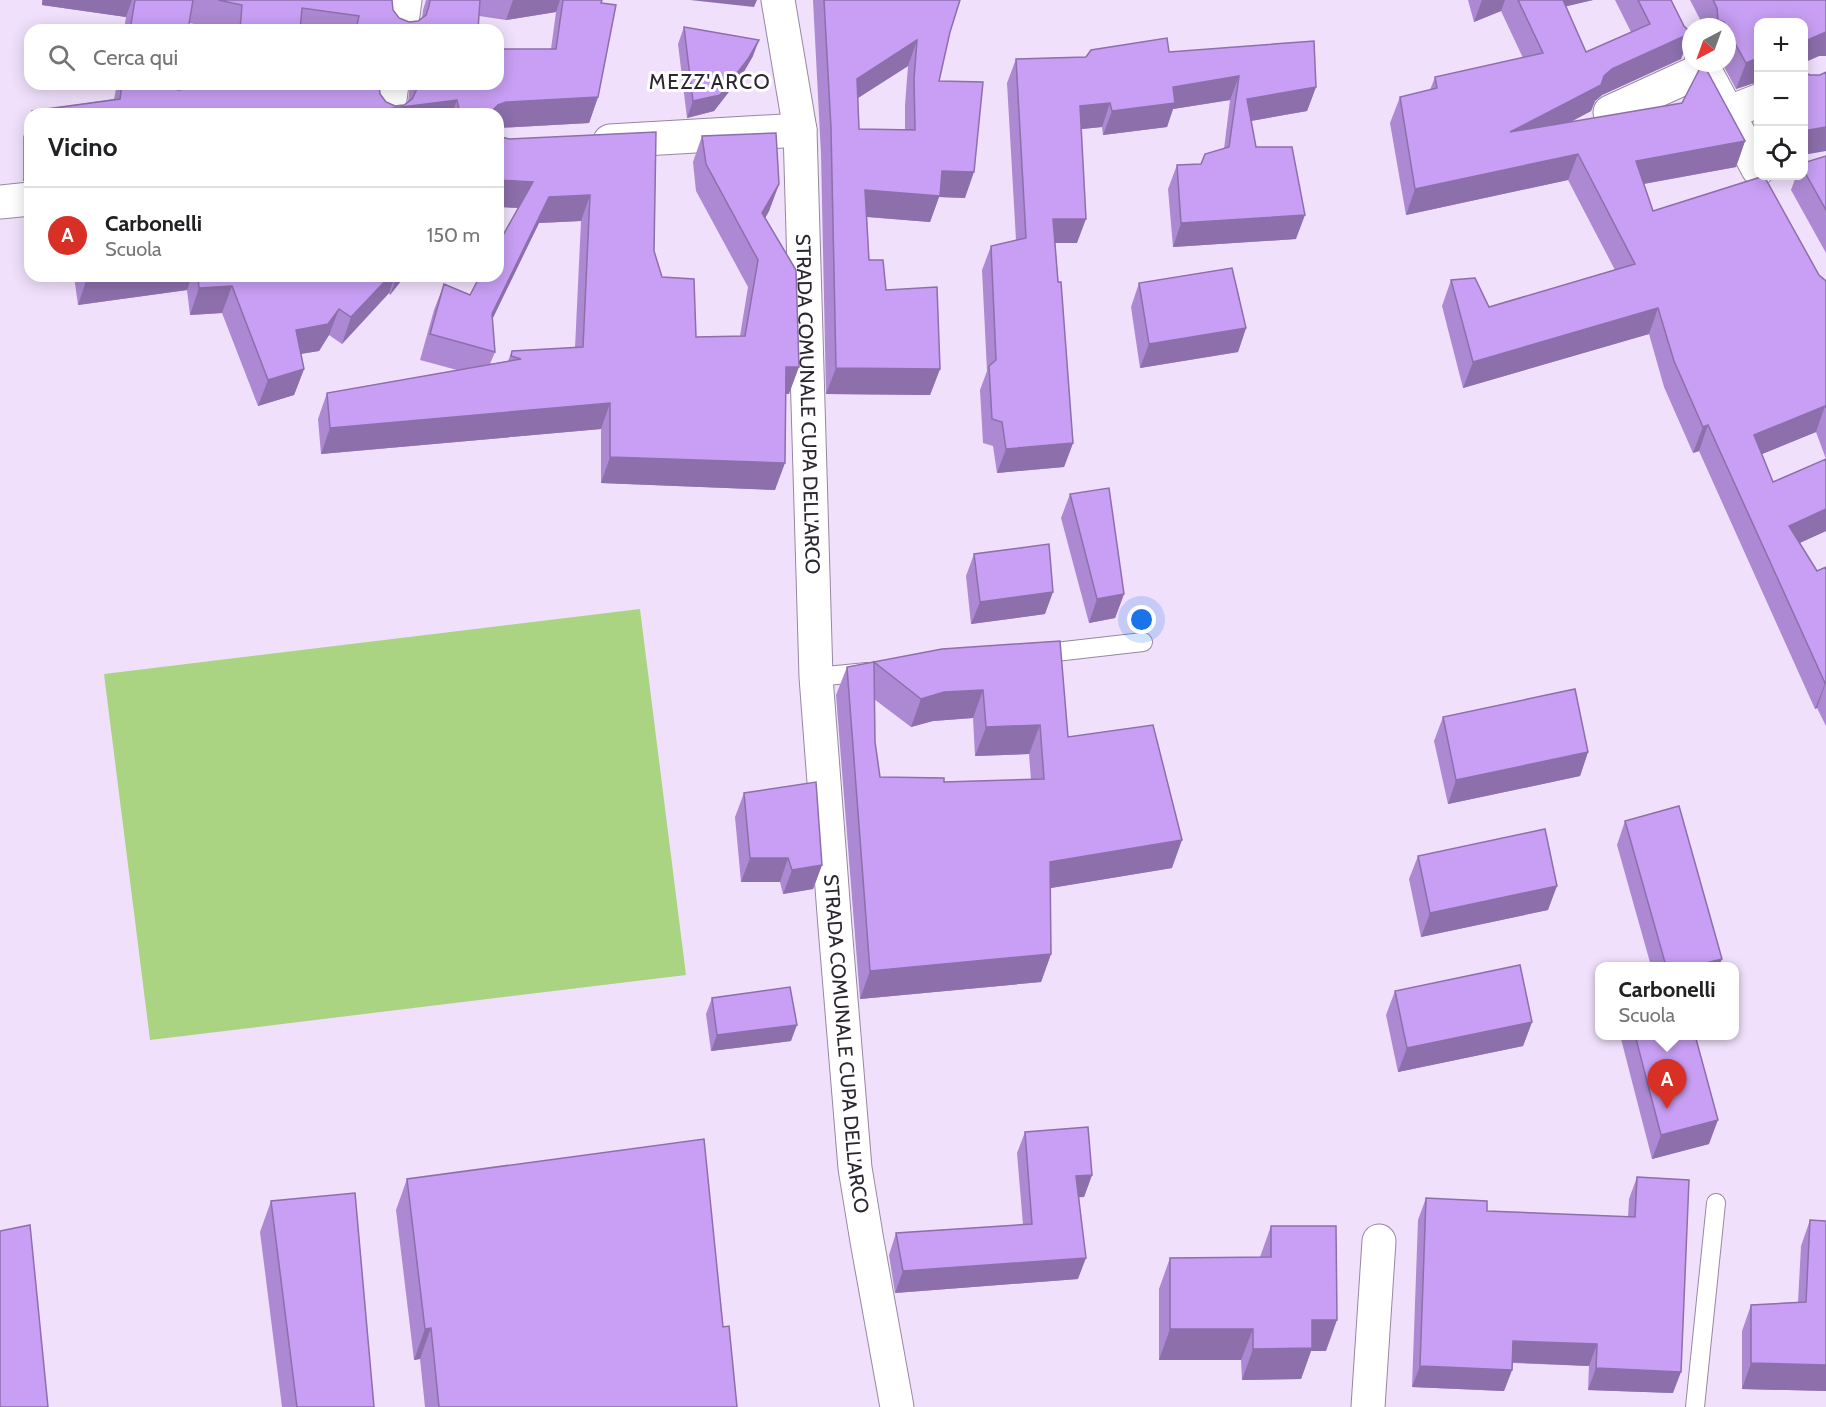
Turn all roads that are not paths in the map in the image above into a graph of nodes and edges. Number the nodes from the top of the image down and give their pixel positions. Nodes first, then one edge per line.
1 (405, 0) edge
2 (778, 0) edge
3 (402, 24) edge
4 (1682, 62) edge
5 (1706, 72) edge
6 (391, 90) edge
7 (1754, 103) edge
8 (389, 108) edge
9 (1610, 112) dead end
10 (1727, 113) junction
11 (800, 130) junction
12 (579, 143) edge
13 (1754, 162) edge
14 (24, 200) edge
15 (0, 202) edge
16 (1143, 642) dead end
17 (1026, 655) edge
18 (886, 670) edge
19 (816, 677) junction
20 (1716, 1203) dead end
21 (1378, 1241) dead end
22 (897, 1407) edge
23 (1368, 1407) edge
24 (1695, 1407) edge

1 - 3 street
2 - 11 street, STRADA COMUNALE CUPA DELL'ARCO
4 - 9 street
5 - 10 street
6 - 8 street
7 - 10 street
10 - 13 street
11 - 12 street
11 - 19 street, STRADA COMUNALE CUPA DELL'ARCO
14 - 15 street
16 - 17 lane
18 - 19 lane
19 - 22 street, STRADA COMUNALE CUPA DELL'ARCO
20 - 24 lane
21 - 23 street

